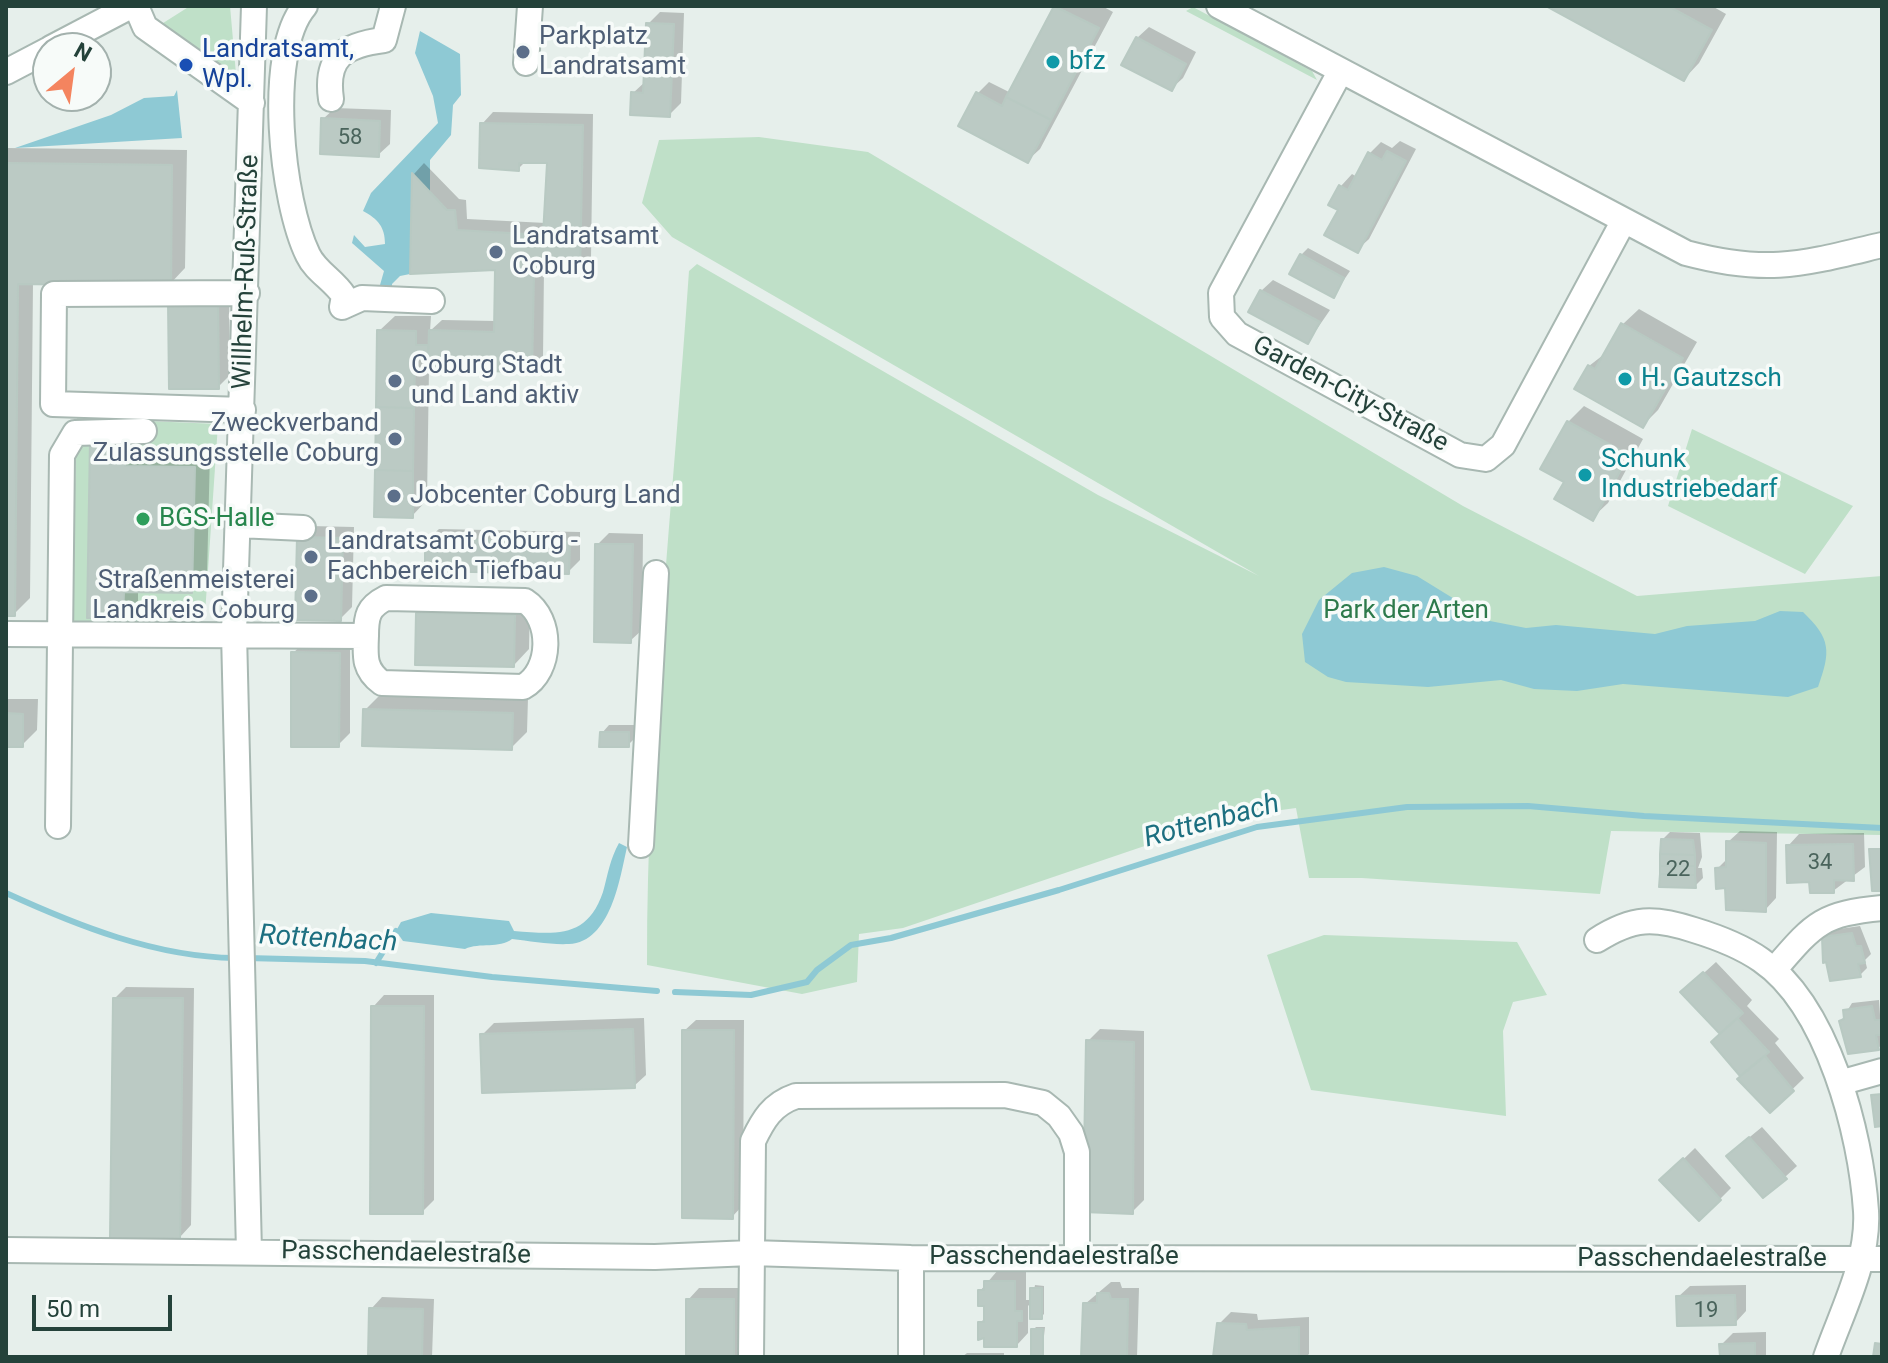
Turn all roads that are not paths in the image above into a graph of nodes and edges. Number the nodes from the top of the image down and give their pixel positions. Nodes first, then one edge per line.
1 (134, 6) edge
2 (254, 6) edge
3 (305, 6) edge
4 (393, 6) edge
5 (530, 6) edge
6 (1219, 6) edge
7 (83, 32) edge
8 (32, 58) edge
9 (526, 63) dead end
10 (6, 72) edge
11 (1340, 72) junction
12 (331, 99) dead end
13 (252, 103) junction
14 (1623, 222) junction
15 (1882, 245) edge
16 (247, 293) junction
17 (432, 301) dead end
18 (243, 410) junction
19 (144, 431) dead end
20 (238, 525) junction
21 (303, 528) dead end
22 (656, 573) dead end
23 (234, 633) junction
24 (6, 634) edge
25 (59, 634) junction
26 (366, 636) junction
27 (58, 826) dead end
28 (641, 845) dead end
29 (1882, 908) edge
30 (1597, 940) dead end
31 (1774, 970) junction
32 (1882, 1071) edge
33 (1843, 1082) junction
34 (6, 1250) edge
35 (238, 1252) junction
36 (751, 1253) junction
37 (1077, 1257) junction
38 (911, 1258) junction
39 (1872, 1259) edge
40 (751, 1357) edge
41 (911, 1357) edge
42 (1826, 1357) edge

1 - 7 street
1 - 13 street
2 - 13 street, Willhelm-Ruß-Straße
3 - 17 street
4 - 12 street
5 - 9 street
6 - 11 street
8 - 10 street
11 - 14 street
11 - 14 street, Garden-City-Straße
13 - 16 street, Willhelm-Ruß-Straße
14 - 15 street
16 - 18 street, Willhelm-Ruß-Straße
16 - 18 street
18 - 20 street, Willhelm-Ruß-Straße
19 - 25 street
20 - 21 street
20 - 23 street, Willhelm-Ruß-Straße
22 - 28 street
23 - 25 street
23 - 26 street
23 - 35 street, Willhelm-Ruß-Straße
24 - 25 street
25 - 27 street
26 - 26 street
29 - 31 street
30 - 31 street
31 - 33 street
32 - 33 street
33 - 39 street
34 - 35 street, Passchendaelestraße
35 - 36 street, Passchendaelestraße
36 - 37 street
36 - 38 street, Passchendaelestraße
36 - 40 street
37 - 38 street, Passchendaelestraße
37 - 39 street, Passchendaelestraße
38 - 41 street
39 - 42 street

